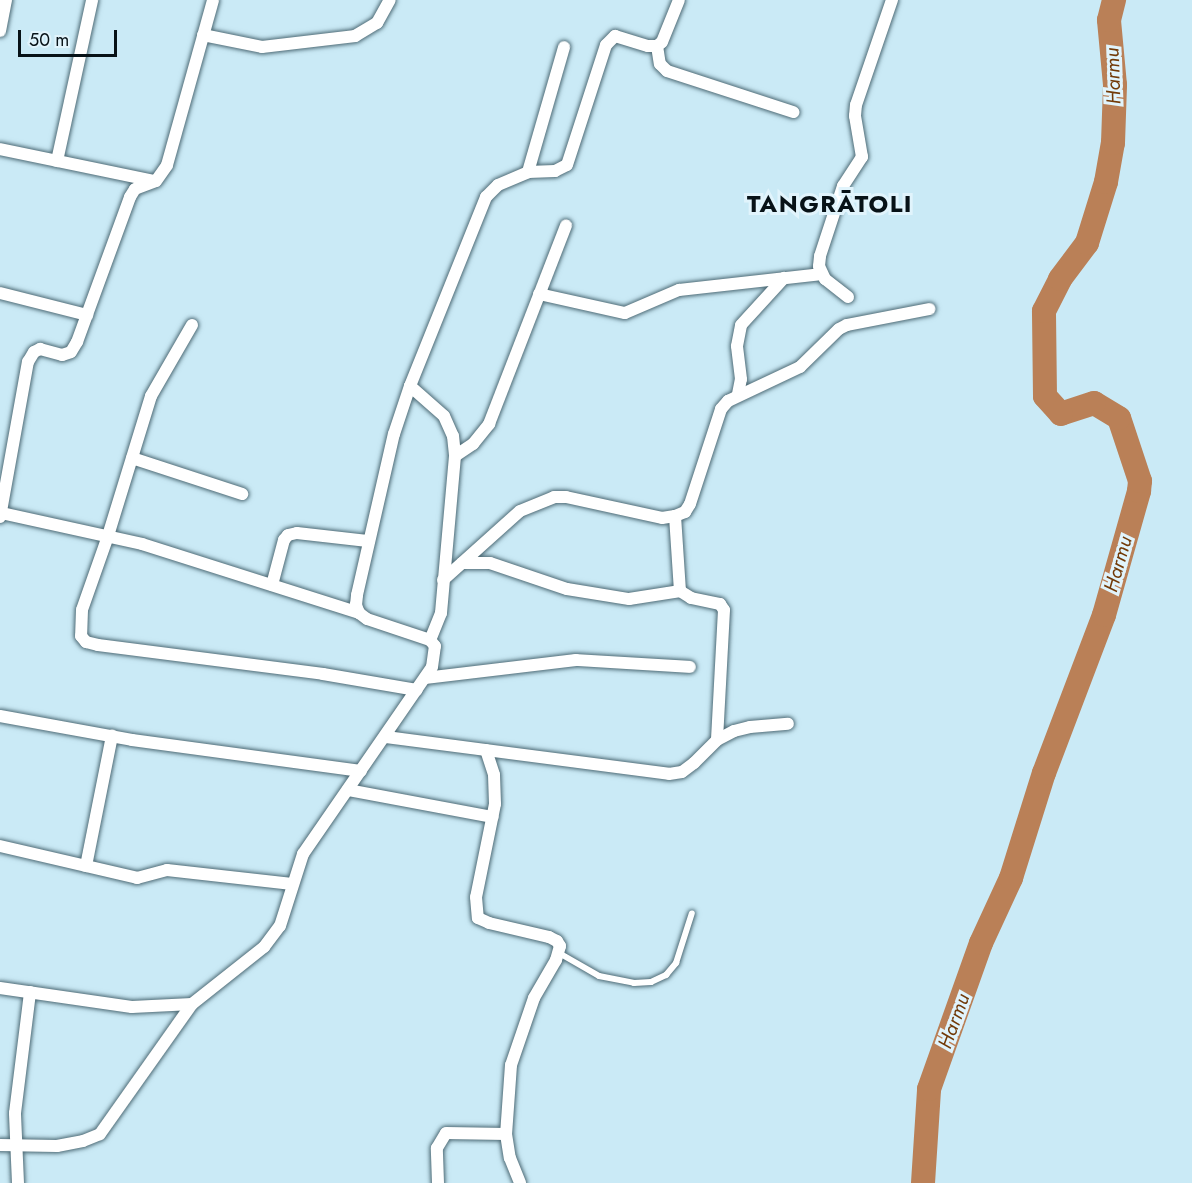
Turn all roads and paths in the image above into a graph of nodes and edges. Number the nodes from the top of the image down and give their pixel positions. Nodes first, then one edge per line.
1 (6, 0) edge
2 (92, 0) edge
3 (213, 0) edge
4 (390, 0) edge
5 (679, 0) edge
6 (892, 0) edge
7 (0, 31) edge
8 (203, 35) junction
9 (657, 46) junction
10 (564, 48) dead end
11 (793, 112) dead end
12 (0, 149) edge
13 (57, 160) junction
14 (528, 172) junction
15 (156, 181) junction
16 (566, 225) dead end
17 (822, 274) junction
18 (784, 278) junction
19 (0, 292) edge
20 (539, 294) junction
21 (848, 297) dead end
22 (930, 309) dead end
23 (87, 315) junction
24 (192, 325) dead end
25 (410, 386) junction
26 (738, 394) junction
27 (455, 456) junction
28 (132, 458) junction
29 (242, 494) dead end
30 (0, 515) edge
31 (675, 516) junction
32 (108, 536) junction
33 (368, 541) junction
34 (462, 563) junction
35 (443, 580) junction
36 (272, 585) junction
37 (680, 591) junction
38 (359, 613) junction
39 (430, 640) junction
40 (690, 667) dead end
41 (425, 678) junction
42 (417, 690) junction
43 (0, 716) edge
44 (788, 724) dead end
45 (112, 736) junction
46 (386, 737) junction
47 (717, 740) junction
48 (486, 750) junction
49 (361, 771) junction
50 (348, 790) junction
51 (492, 817) junction
52 (0, 846) edge
53 (86, 866) junction
54 (292, 884) junction
55 (692, 913) dead end
56 (559, 953) junction
57 (0, 988) edge
58 (30, 992) junction
59 (192, 1004) junction
60 (506, 1134) junction
61 (0, 1145) edge
62 (15, 1146) junction
63 (18, 1183) edge
64 (438, 1183) edge
65 (520, 1183) edge

1 - 7 street
2 - 13 street
3 - 8 street
4 - 8 street
5 - 9 street
6 - 17 street
8 - 15 street
9 - 11 street
9 - 14 street
10 - 14 street
12 - 13 street
13 - 15 street
14 - 25 street
15 - 23 street
16 - 20 street
17 - 18 street
17 - 21 street
18 - 20 street
18 - 26 street
19 - 23 street
20 - 27 street
22 - 26 street
23 - 30 street
24 - 28 street
25 - 27 street
25 - 33 street
26 - 31 street
27 - 35 street
28 - 29 street
28 - 32 street
30 - 32 street
31 - 34 street
31 - 37 street
32 - 36 street
32 - 42 street
33 - 36 street
33 - 38 street
34 - 35 street
34 - 37 street
35 - 39 street
36 - 38 street
37 - 47 street
38 - 39 street
39 - 41 street
40 - 41 street
41 - 42 street
42 - 46 street
43 - 45 street
44 - 47 street
45 - 49 street
45 - 53 street
46 - 48 street
46 - 49 street
47 - 48 street
48 - 51 street
49 - 50 street
50 - 51 street
50 - 54 street
51 - 56 street
52 - 53 street
53 - 54 street
54 - 59 street
55 - 56 lane
56 - 60 street
57 - 58 street
58 - 59 street
58 - 62 street
59 - 62 street
60 - 64 street
60 - 65 street
61 - 62 street
62 - 63 street

